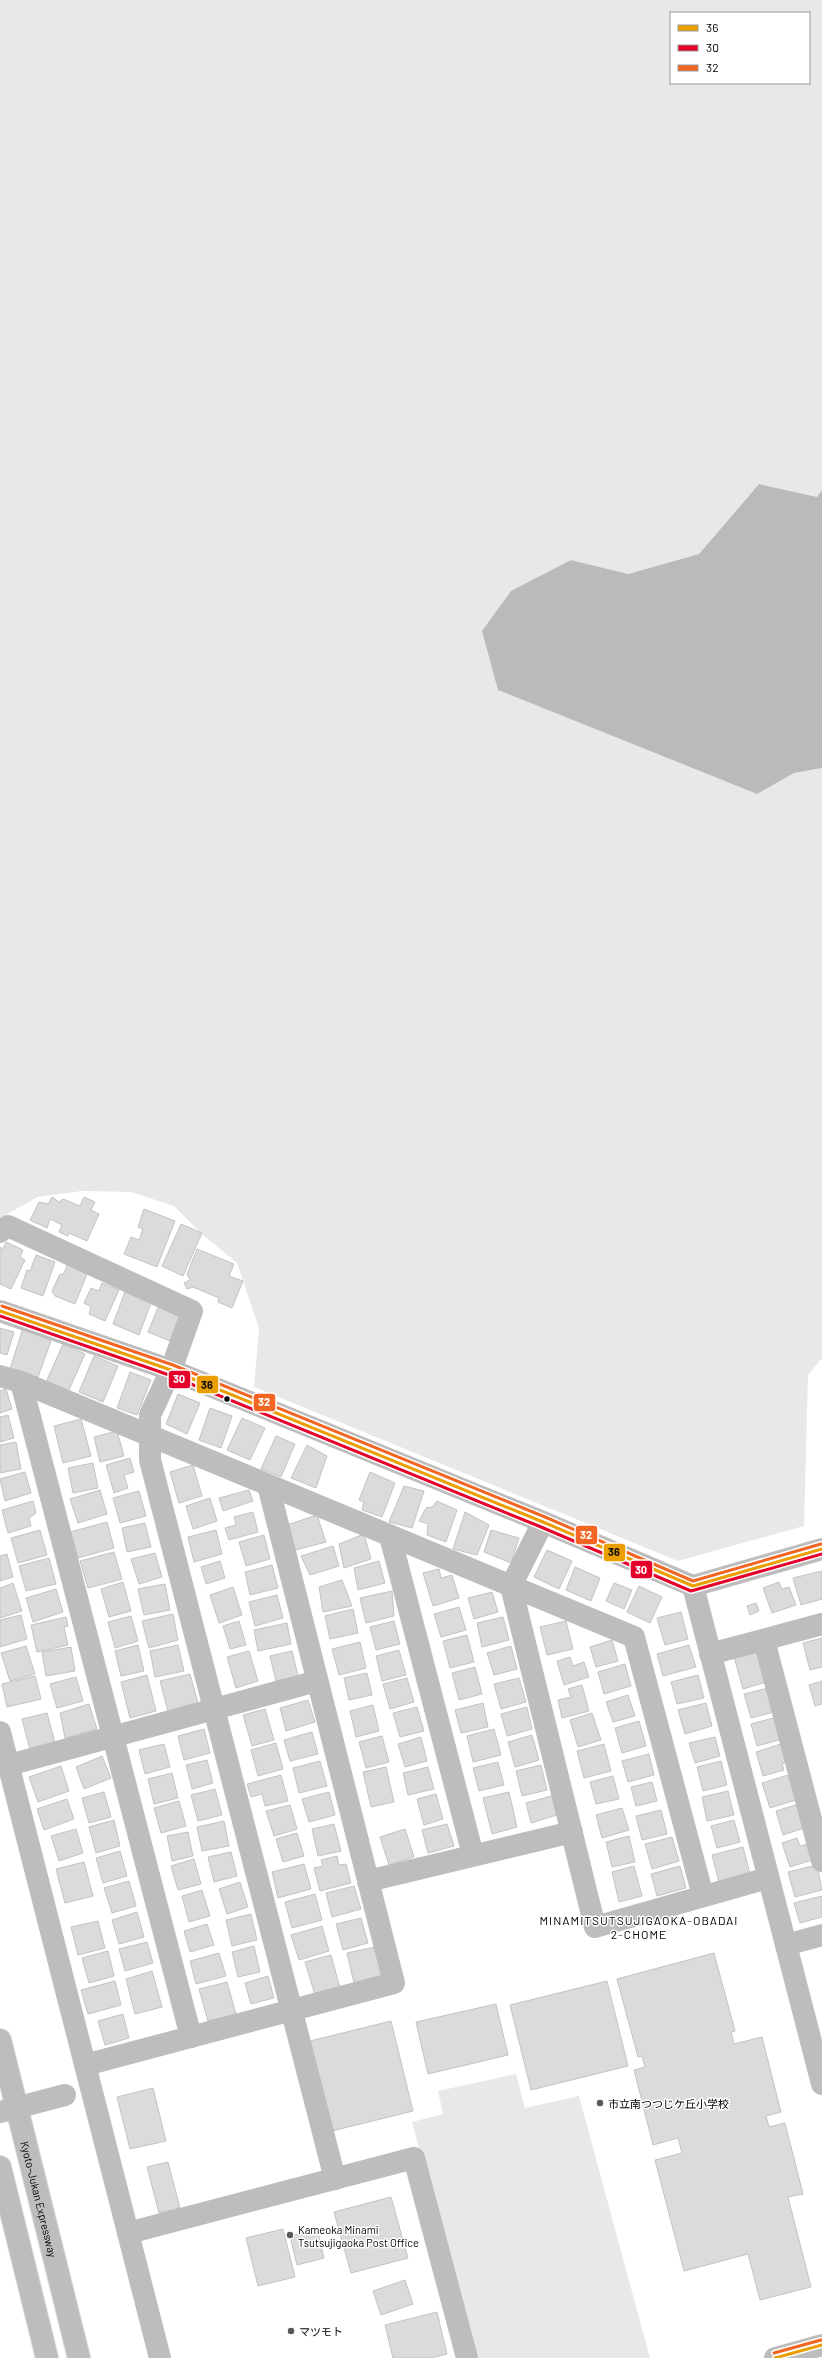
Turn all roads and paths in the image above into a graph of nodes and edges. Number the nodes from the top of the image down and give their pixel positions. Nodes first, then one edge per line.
1 (0, 1232) edge
2 (0, 1311) edge
3 (171, 1370) junction
4 (0, 1376) edge
5 (21, 1382) junction
6 (149, 1436) junction
7 (268, 1485) junction
8 (543, 1522) junction
9 (390, 1536) junction
10 (822, 1549) edge
11 (511, 1586) junction
12 (693, 1586) junction
13 (822, 1624) edge
14 (764, 1640) junction
15 (710, 1654) junction
16 (317, 1681) junction
17 (214, 1709) junction
18 (0, 1732) edge
19 (113, 1736) junction
20 (9, 1765) junction
21 (572, 1832) junction
22 (473, 1855) junction
23 (822, 1862) edge
24 (768, 1878) junction
25 (368, 1881) junction
26 (703, 1896) junction
27 (822, 1935) edge
28 (786, 1945) junction
29 (292, 2010) junction
30 (191, 2037) junction
31 (0, 2040) edge
32 (85, 2065) junction
33 (822, 2084) edge
34 (92, 2089) junction
35 (0, 2112) edge
36 (0, 2167) edge
37 (335, 2179) junction
38 (128, 2233) junction
39 (822, 2345) edge
40 (47, 2358) edge
41 (79, 2358) edge
42 (160, 2358) edge
43 (467, 2358) edge
44 (775, 2358) edge

1 - 3 main road
2 - 3 main road
3 - 6 main road
3 - 8 main road
4 - 5 main road
5 - 6 main road
5 - 19 main road
6 - 7 main road
6 - 17 main road
7 - 9 main road
7 - 16 main road
8 - 11 main road
8 - 12 main road
9 - 11 main road
9 - 22 main road
10 - 12 main road
11 - 21 main road
11 - 26 main road
12 - 15 main road
13 - 14 main road
14 - 15 main road
14 - 23 main road
15 - 24 main road
16 - 17 main road
16 - 25 main road
17 - 19 main road
17 - 29 main road
18 - 20 main road
19 - 20 main road
19 - 30 main road
20 - 32 main road
21 - 22 main road
21 - 26 main road
22 - 25 main road
24 - 26 main road
24 - 28 main road
25 - 29 main road
27 - 28 main road
28 - 33 main road
29 - 30 main road
29 - 37 main road
30 - 32 main road
31 - 41 main road, Kyoto-Jukan Expressway
32 - 34 main road
34 - 35 main road, bridge
34 - 38 main road
36 - 40 main road
37 - 38 main road
37 - 43 main road
38 - 42 main road
39 - 44 main road

